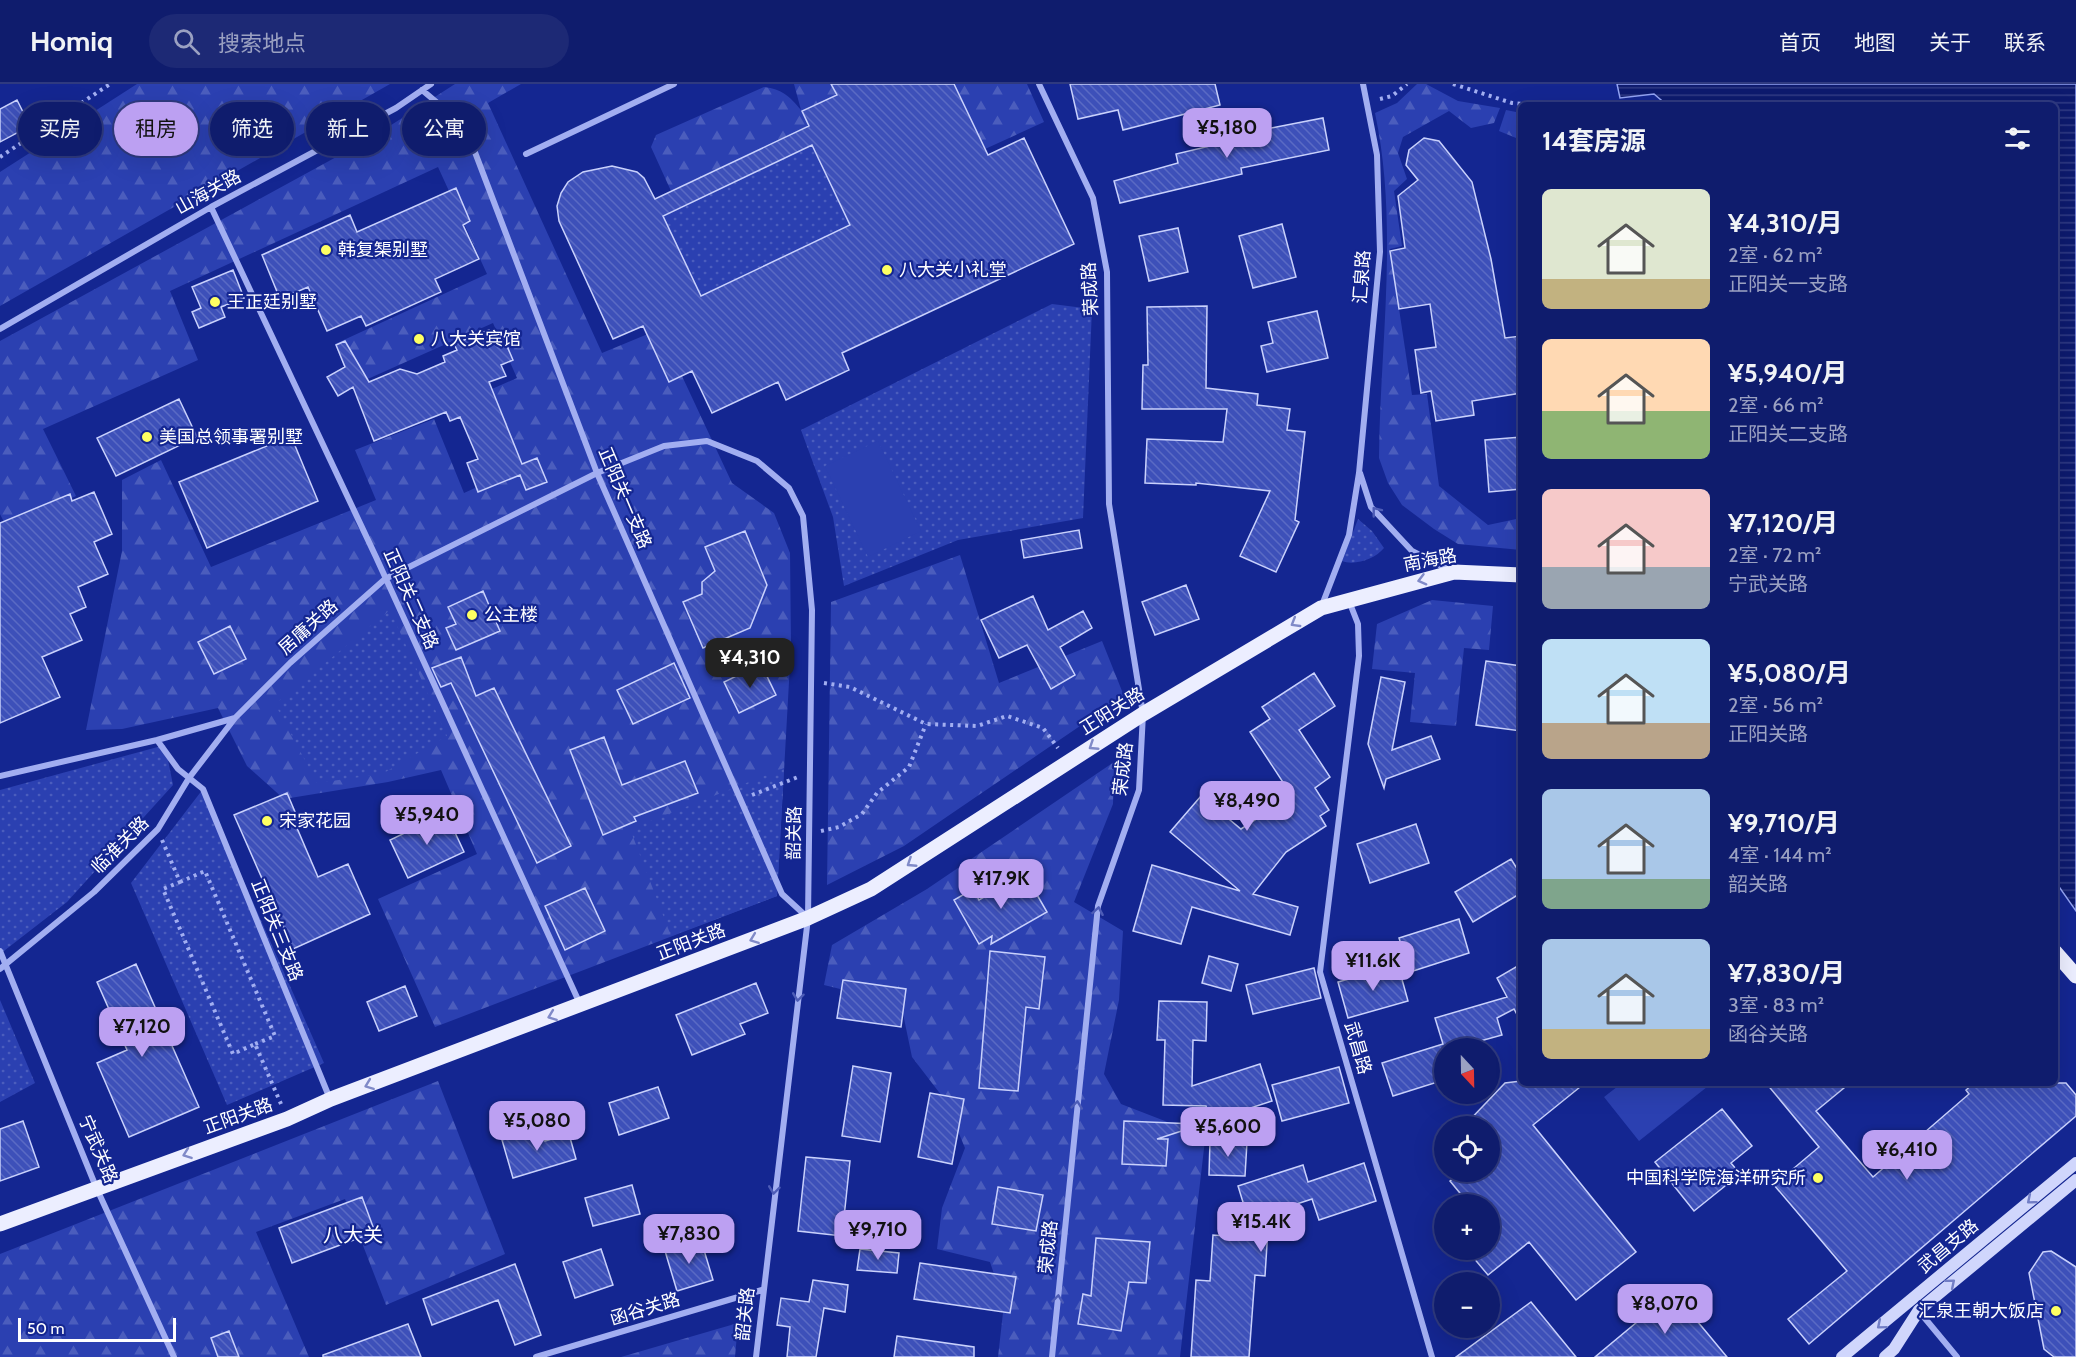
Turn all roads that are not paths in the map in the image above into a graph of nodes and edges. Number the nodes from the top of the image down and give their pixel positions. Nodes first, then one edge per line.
1 (430, 84) edge
2 (674, 84) edge
3 (1039, 84) edge
4 (1363, 84) edge
5 (422, 90) junction
6 (526, 154) dead end
7 (211, 207) junction
8 (0, 328) edge
9 (627, 462) joint
10 (597, 473) junction
11 (1359, 473) junction
12 (1454, 572) junction
13 (1518, 575) edge
14 (385, 579) junction
15 (1348, 599) junction
16 (1321, 608) junction
17 (1143, 714) junction
18 (236, 718) junction
19 (157, 740) junction
20 (0, 776) edge
21 (189, 778) junction
22 (808, 918) junction
23 (0, 951) edge
24 (2058, 955) edge
25 (3, 968) edge
26 (2076, 976) edge
27 (581, 1005) junction
28 (331, 1099) junction
29 (2076, 1163) edge
30 (2076, 1180) edge
31 (96, 1187) junction
32 (0, 1224) edge
33 (762, 1290) junction
34 (1910, 1300) junction
35 (1918, 1310) junction
36 (174, 1357) edge
37 (536, 1357) edge
38 (756, 1357) edge
39 (1052, 1357) edge
40 (1432, 1357) edge
41 (1842, 1357) edge
42 (1885, 1357) edge
43 (1957, 1357) edge

1 - 5 street, 山海关路
2 - 6 street
3 - 17 street, 荣成路
4 - 11 street, 汇泉路
5 - 7 street, 山海关路
5 - 10 street, 正阳关一支路
7 - 8 street, 山海关路
7 - 14 street, 正阳关二支路
9 - 10 street, 居庸关路
9 - 22 street, 韶关路
10 - 14 street, 居庸关路
10 - 22 street, 正阳关一支路
12 -> 11 street
11 - 16 street, 汇泉路
12 - 13 main road, 南海路
12 -> 15 main road, 南海路
14 - 18 street, 居庸关路
14 - 27 street, 正阳关二支路
15 - 16 main road, 正阳关路
15 - 40 street, 武昌路
16 -> 17 main road, 正阳关路
17 -> 22 main road, 正阳关路
39 -> 17 street, 荣成路
18 - 19 street, 居庸关路
18 - 21 street, 临淮关路
19 - 20 street, 居庸关路
19 - 21 street, 正阳关三支路
21 - 25 street, 临淮关路
21 - 28 street, 正阳关三支路
22 -> 27 main road, 正阳关路
22 -> 33 street, 韶关路
23 - 25 street, 宁武关路
24 - 26 main road
25 - 31 street, 宁武关路
27 -> 28 main road, 正阳关路
28 -> 31 main road, 正阳关路
29 -> 34 street, 武昌支路
35 -> 30 street, 武昌支路
31 - 32 main road, 正阳关路
31 - 36 street, 宁武关路
33 - 37 street, 函谷关路
33 - 38 street, 韶关路
34 - 35 street
34 -> 41 street, 武昌支路
35 - 42 street, 武昌支路
35 - 43 street

